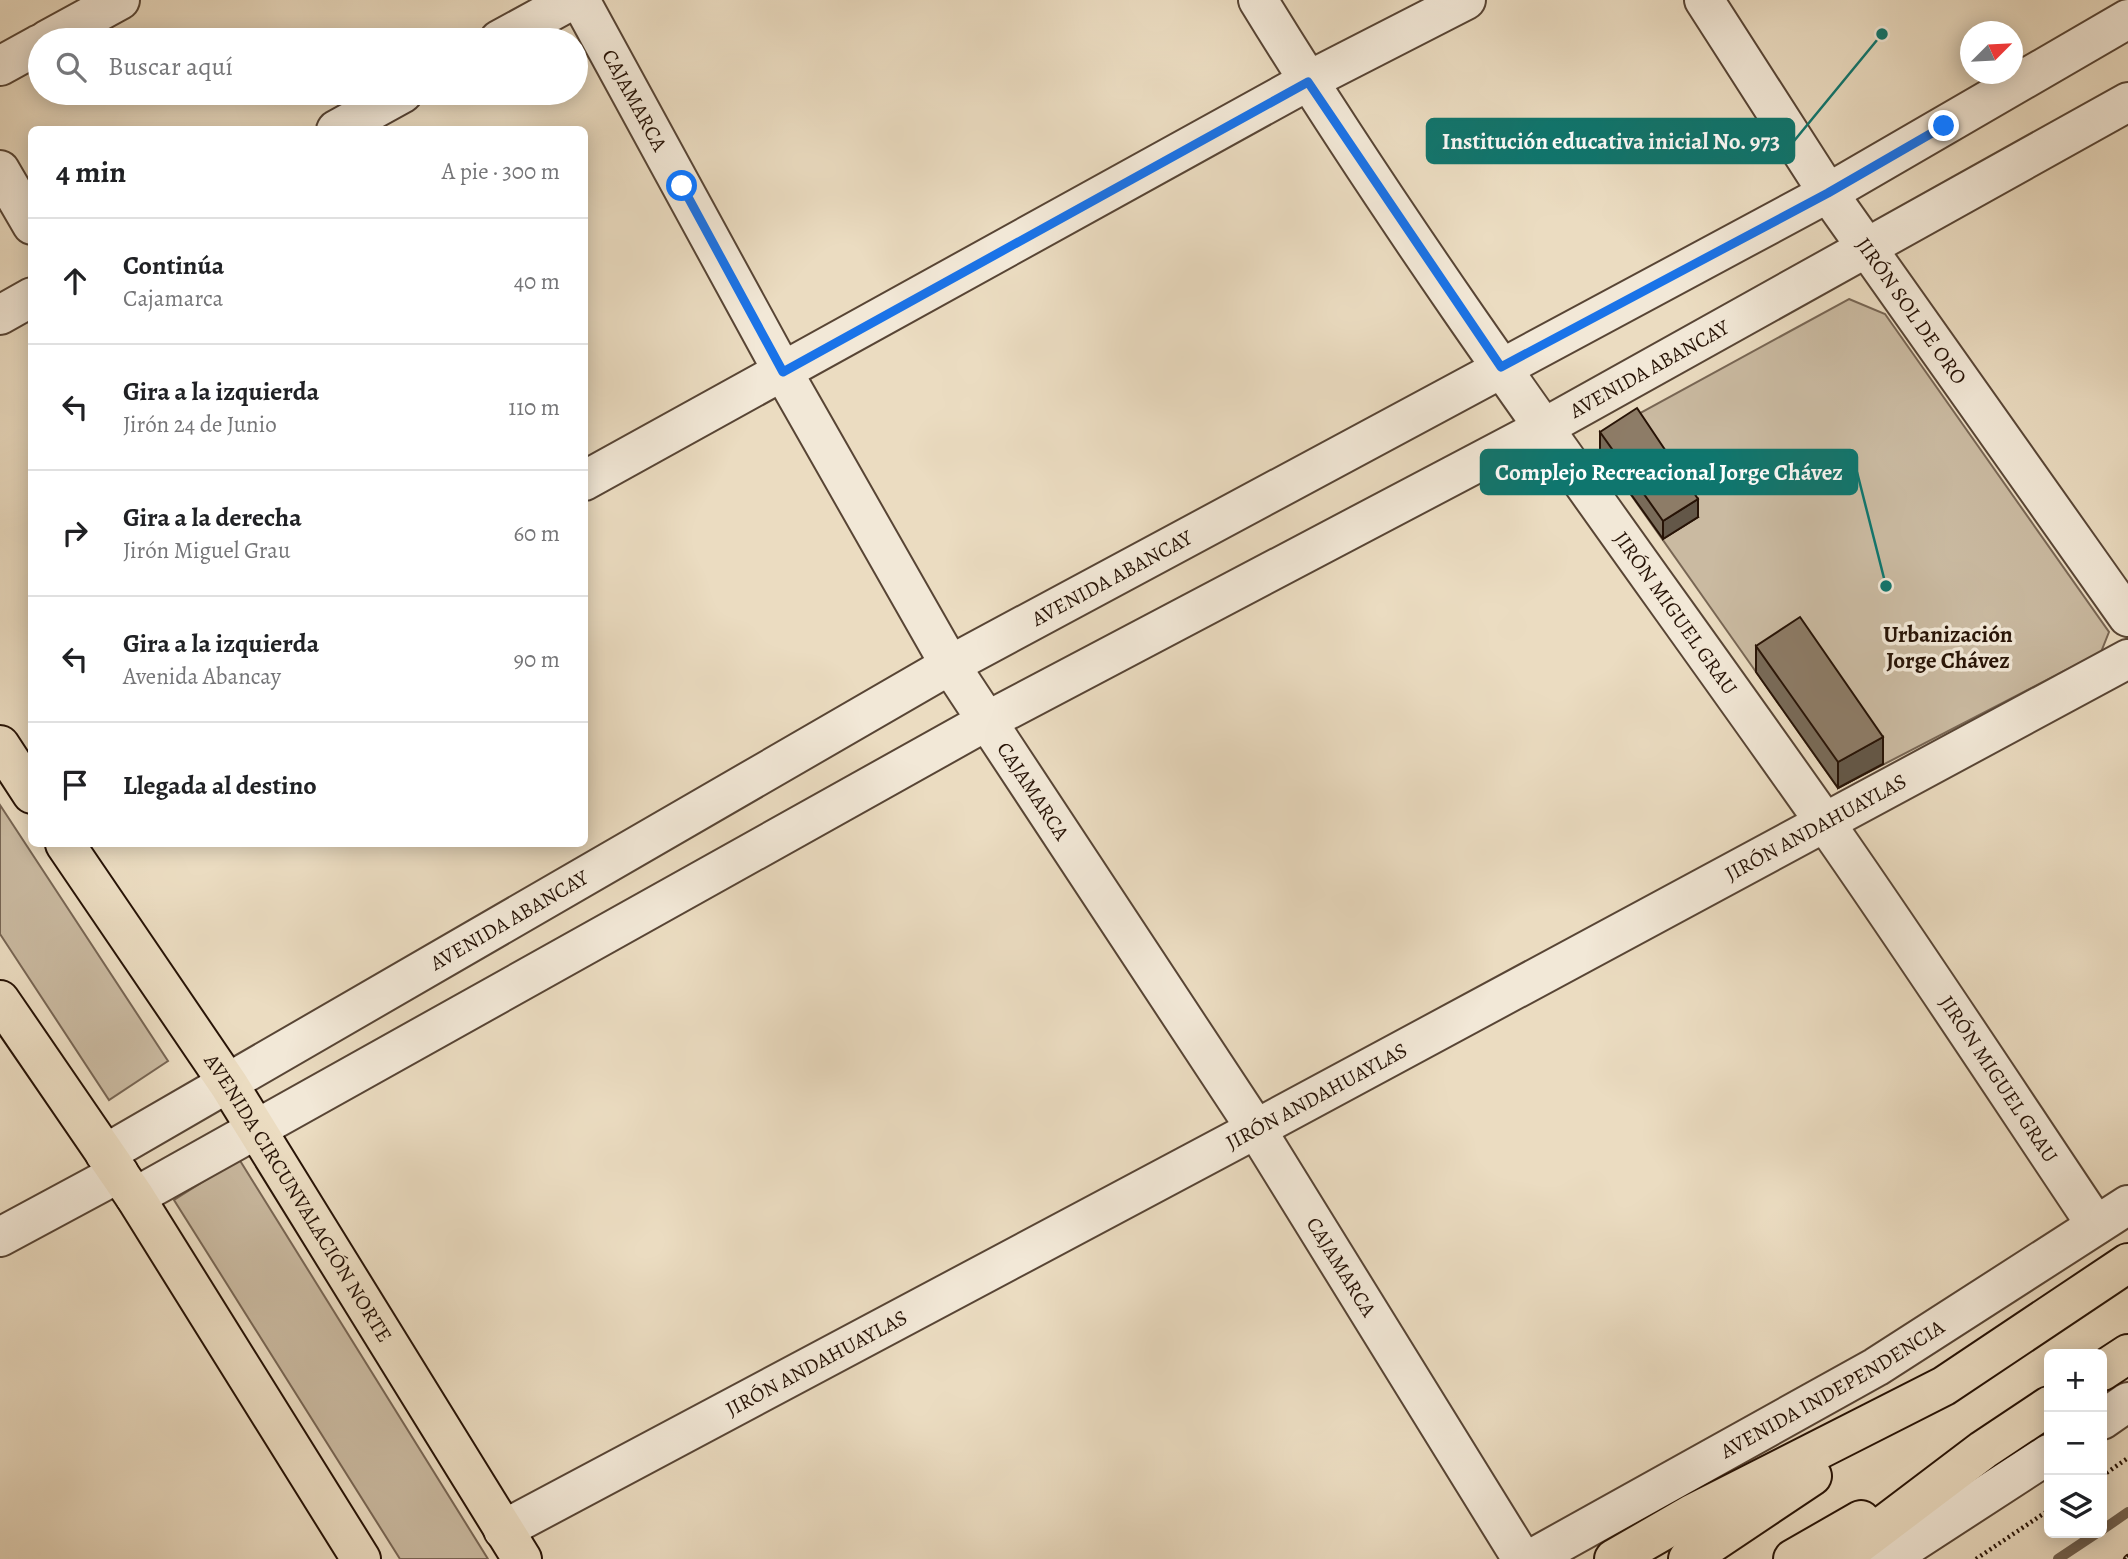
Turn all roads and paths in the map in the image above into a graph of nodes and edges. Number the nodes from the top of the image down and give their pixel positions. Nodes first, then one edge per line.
1 (120, 0) edge
2 (572, 0) edge
3 (580, 0) edge
4 (1258, 0) edge
5 (1466, 0) edge
6 (1704, 0) edge
7 (2124, 0) edge
8 (2128, 6) edge
9 (2128, 19) edge
10 (69, 28) edge
11 (521, 28) edge
12 (28, 51) edge
13 (0, 66) edge
14 (1308, 82) junction
15 (2128, 102) edge
16 (381, 105) edge
17 (343, 126) edge
18 (0, 170) edge
19 (1828, 193) junction
20 (28, 218) edge
21 (1867, 248) junction
22 (28, 299) edge
23 (0, 315) edge
24 (1501, 367) junction
25 (783, 372) junction
26 (1545, 427) junction
27 (588, 479) edge
28 (2128, 617) edge
29 (2128, 659) edge
30 (950, 665) junction
31 (985, 722) junction
32 (0, 745) edge
33 (28, 784) edge
34 (1824, 821) junction
35 (67, 847) edge
36 (0, 1000) edge
37 (229, 1085) junction
38 (257, 1127) junction
39 (1256, 1129) junction
40 (120, 1175) junction
41 (2128, 1205) edge
42 (2096, 1225) junction
43 (0, 1237) edge
44 (2128, 1263) edge
45 (2128, 1354) edge
46 (2107, 1368) edge
47 (1944, 1386) junction
48 (2128, 1402) edge
49 (2044, 1409) edge
50 (2107, 1417) edge
51 (1983, 1450) junction
52 (2044, 1457) edge
53 (2128, 1458) edge
54 (2103, 1475) edge
55 (2044, 1513) edge
56 (513, 1544) edge
57 (361, 1559) edge
58 (1522, 1559) edge
59 (1531, 1559) edge
60 (1614, 1559) edge
61 (1688, 1559) edge
62 (1793, 1559) edge
63 (1839, 1559) edge
64 (1882, 1559) edge
65 (1976, 1559) edge

1 - 10 street
2 - 11 street
3 - 25 street, CAJAMARCA
4 - 14 street, JIRÓN MIGUEL GRAU
5 - 14 street
6 - 19 street, JIRÓN SOL DE ORO
7 - 8 street
9 - 19 street, AVENIDA ABANCAY
12 - 13 street
14 - 24 street, JIRÓN MIGUEL GRAU
14 - 25 street
15 - 21 street, AVENIDA ABANCAY
16 - 17 street
18 - 20 street
19 - 21 street, JIRÓN SOL DE ORO
19 - 24 street, AVENIDA ABANCAY
21 - 26 street, AVENIDA ABANCAY
21 - 28 street, JIRÓN SOL DE ORO
22 - 23 street
24 - 26 street, JIRÓN MIGUEL GRAU
24 - 30 street, AVENIDA ABANCAY
25 - 27 street
25 - 30 street, CAJAMARCA
26 - 31 street, AVENIDA ABANCAY
26 - 34 street, JIRÓN MIGUEL GRAU
29 - 34 street, JIRÓN ANDAHUAYLAS
30 - 31 street, CAJAMARCA
30 - 37 street, AVENIDA ABANCAY
31 - 38 street, AVENIDA ABANCAY
31 - 39 street, CAJAMARCA
32 - 33 highway
34 - 39 street, JIRÓN ANDAHUAYLAS
34 - 42 street, JIRÓN MIGUEL GRAU
35 - 37 highway, AVENIDA CIRCUNVALACIÓN NORTE
36 - 40 highway
37 - 38 highway, AVENIDA CIRCUNVALACIÓN NORTE
37 - 40 street, AVENIDA ABANCAY
38 - 40 street, AVENIDA ABANCAY
38 - 56 highway, AVENIDA CIRCUNVALACIÓN NORTE
39 - 56 street, JIRÓN ANDAHUAYLAS
39 - 58 street, CAJAMARCA
40 - 43 street
40 - 57 highway
41 - 42 street, AVENIDA INDEPENDENCIA
42 - 59 street, AVENIDA INDEPENDENCIA
44 - 47 highway, AVENIDA INDEPENDENCIA
45 - 46 highway
47 - 60 highway, AVENIDA INDEPENDENCIA
47 - 61 highway
48 - 50 street
49 - 51 highway
51 - 62 highway
51 - 63 highway
52 - 64 street
53 - 54 path
55 - 65 path

